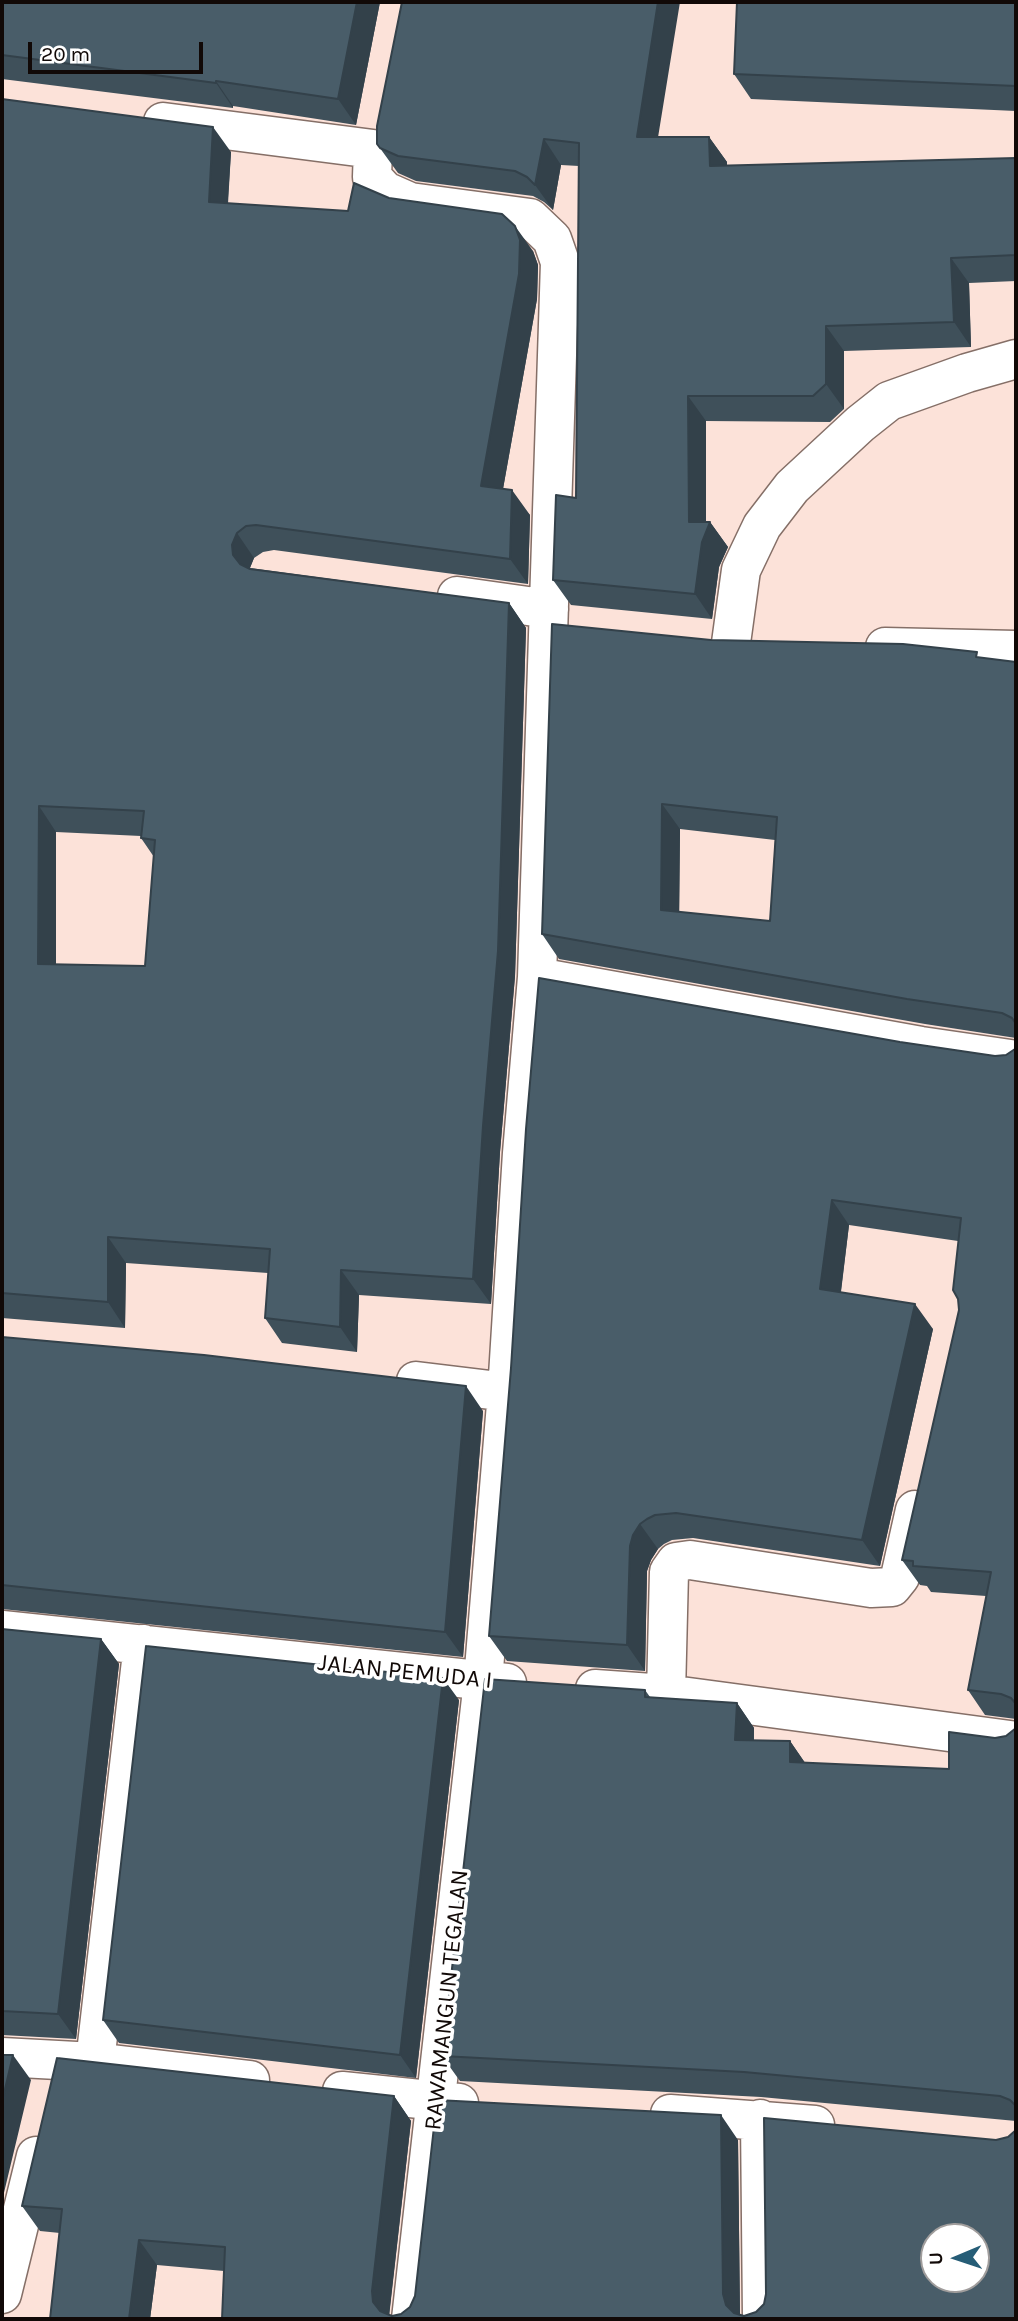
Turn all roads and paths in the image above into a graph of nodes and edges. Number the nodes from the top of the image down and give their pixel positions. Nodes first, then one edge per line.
1 (135, 118) edge
2 (1016, 359) edge
3 (417, 591) edge
4 (549, 617) junction
5 (588, 629) edge
6 (692, 639) edge
7 (731, 643) junction
8 (772, 644) edge
9 (853, 646) edge
10 (1016, 650) edge
11 (537, 977) junction
12 (1016, 1060) edge
13 (386, 1377) edge
14 (508, 1392) junction
15 (923, 1473) edge
16 (2, 1630) edge
17 (143, 1644) junction
18 (483, 1681) junction
19 (666, 1694) junction
20 (1016, 1741) edge
21 (2, 2057) edge
22 (77, 2061) junction
23 (435, 2102) junction
24 (489, 2105) edge
25 (638, 2113) edge
26 (760, 2119) junction
27 (855, 2128) edge
28 (2, 2294) edge
29 (411, 2319) edge
30 (762, 2319) edge

1 - 4 street, RAWAMANGUN TEGALAN
2 - 7 street
3 - 4 street
4 - 5 street
4 - 11 street, RAWAMANGUN TEGALAN
6 - 7 street
7 - 8 street
9 - 10 street
11 - 12 street
11 - 14 street, RAWAMANGUN TEGALAN
13 - 14 street
14 - 18 street, RAWAMANGUN TEGALAN
15 - 19 street
16 - 17 street, JALAN PEMUDA I
17 - 18 street, JALAN PEMUDA I
17 - 22 street
18 - 19 street, JALAN PEMUDA I
18 - 23 street, RAWAMANGUN TEGALAN
19 - 20 street, JALAN PEMUDA I
21 - 22 street
22 - 23 street
22 - 28 street
23 - 24 street
23 - 29 street, RAWAMANGUN TEGALAN
25 - 26 street
26 - 27 street
26 - 30 street

